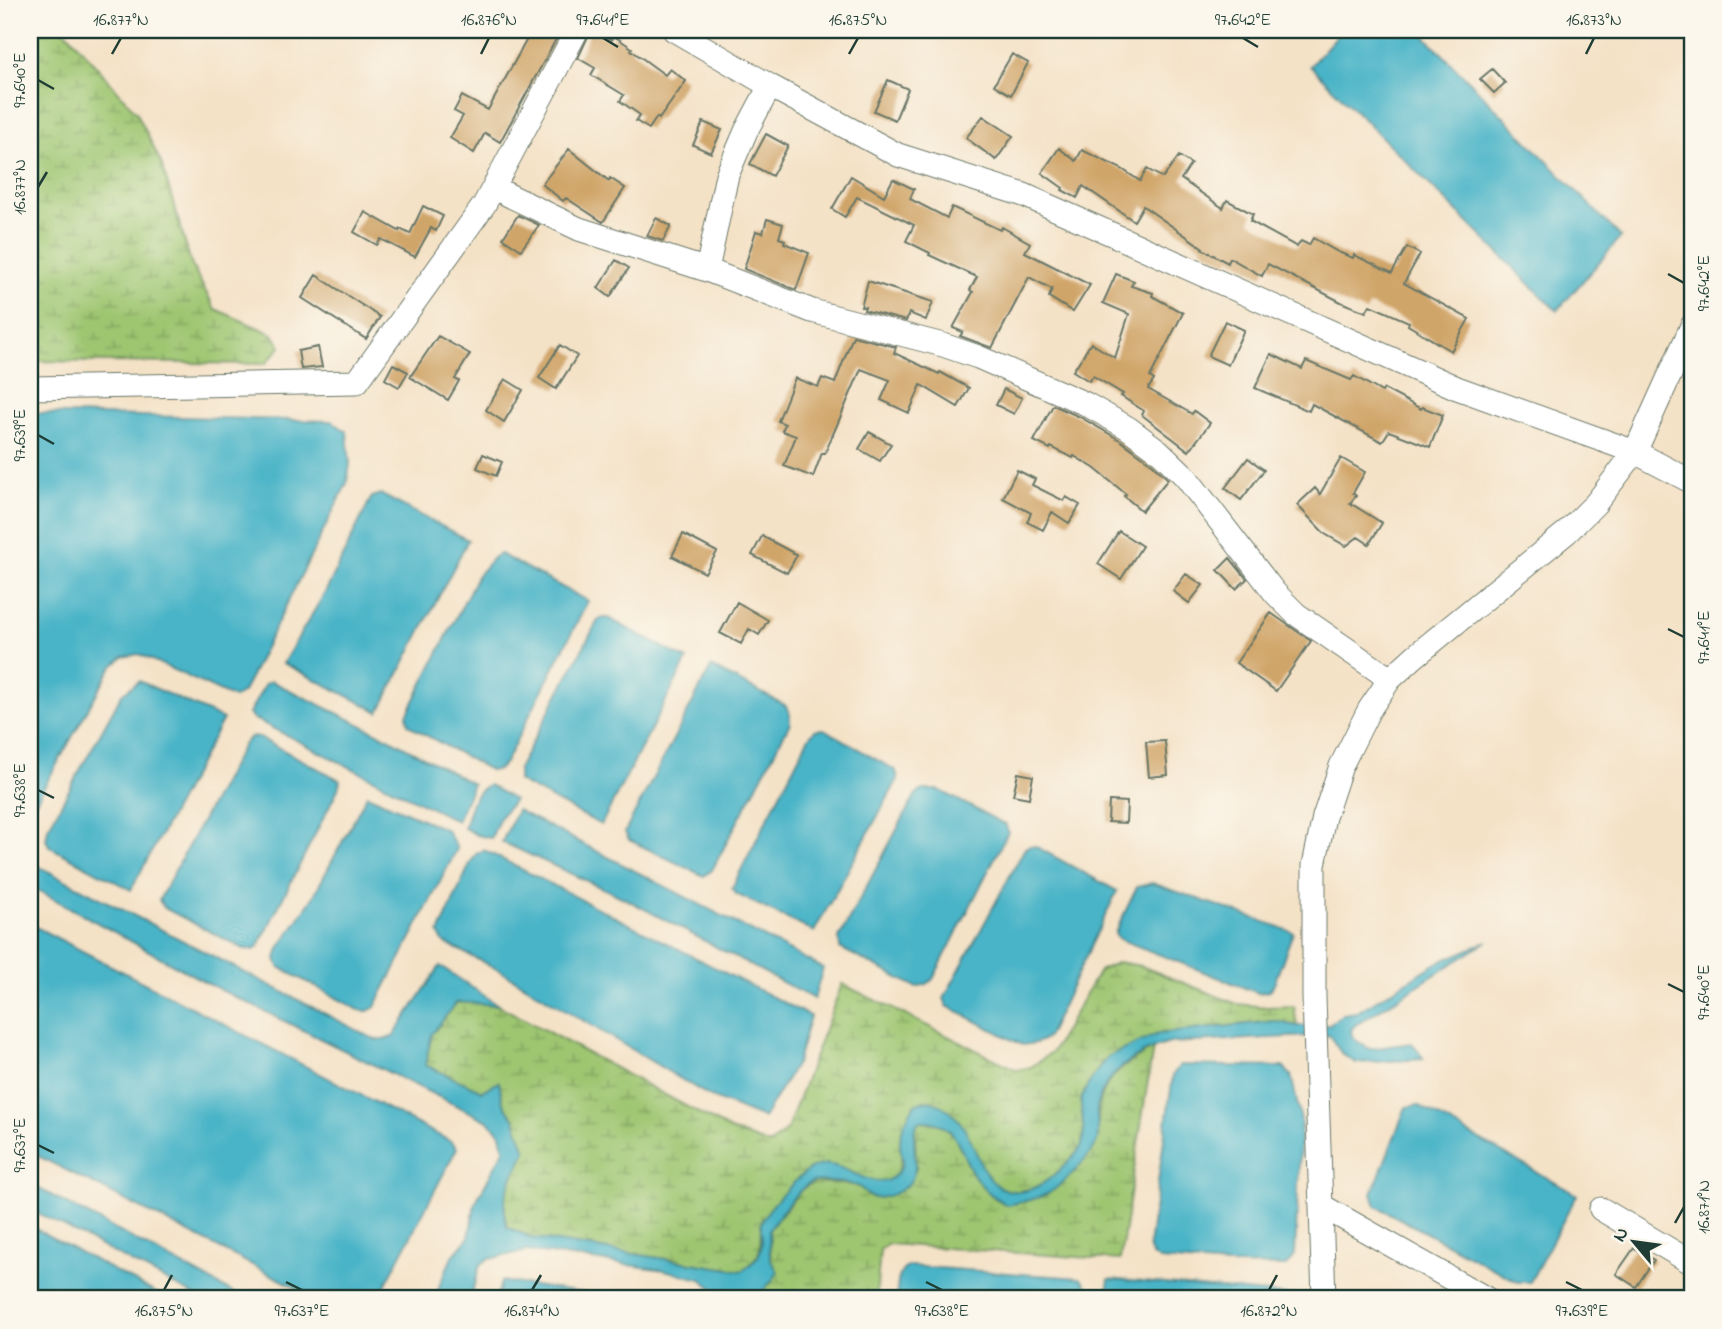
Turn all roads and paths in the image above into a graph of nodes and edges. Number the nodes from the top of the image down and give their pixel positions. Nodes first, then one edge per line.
1 (576, 30) edge
2 (674, 30) edge
3 (770, 86) junction
4 (494, 188) junction
5 (708, 270) junction
6 (1692, 326) edge
7 (30, 388) edge
8 (1635, 452) junction
9 (1692, 482) edge
10 (1390, 679) junction
11 (1322, 1206) junction
12 (1601, 1209) dead end
13 (1692, 1263) edge
14 (1324, 1299) edge
15 (1487, 1299) edge

1 - 4 street
2 - 3 street
3 - 5 street
3 - 8 street
4 - 5 street
4 - 7 street
5 - 10 street
6 - 8 street
8 - 9 street
8 - 10 street
10 - 11 street
11 - 14 street
11 - 15 street
12 - 13 street

